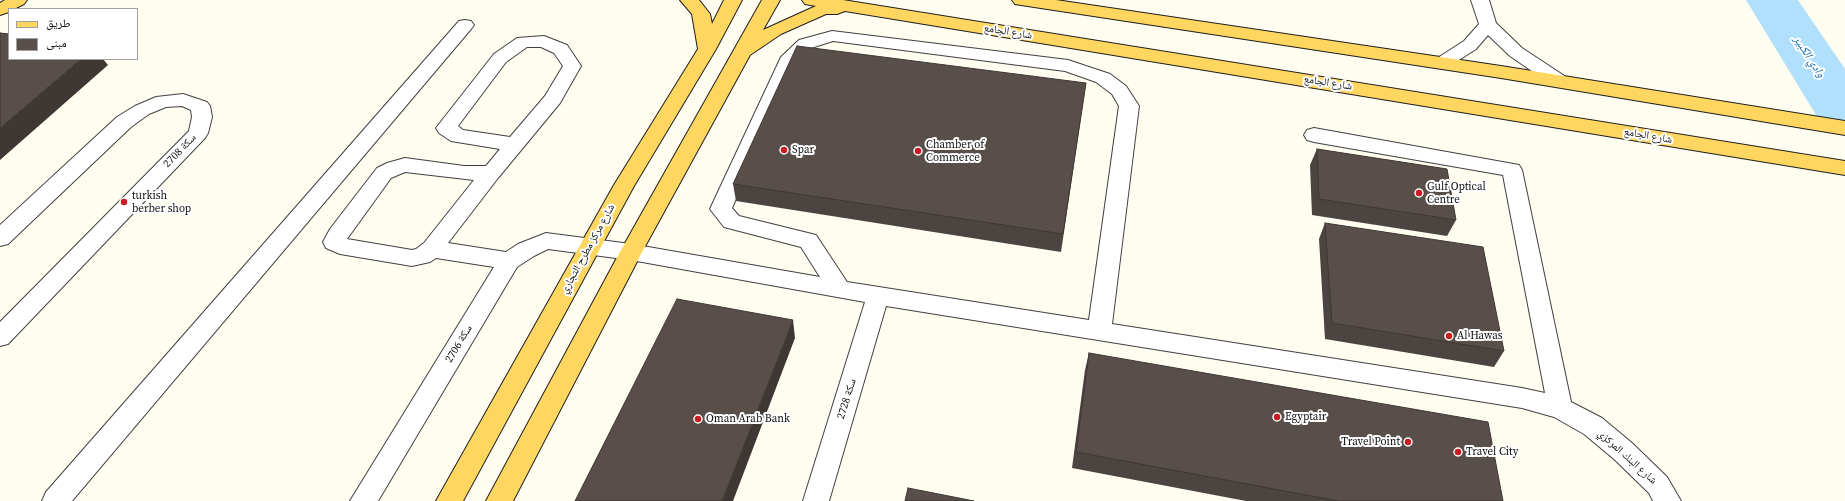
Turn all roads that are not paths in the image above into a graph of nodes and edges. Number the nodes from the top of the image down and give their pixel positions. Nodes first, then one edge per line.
1 (12, 0) edge
2 (18, 0) edge
3 (689, 0) edge
4 (733, 0) edge
5 (771, 0) edge
6 (810, 0) edge
7 (1021, 0) edge
8 (1480, 0) edge
9 (857, 7) junction
10 (0, 9) edge
11 (1488, 24) junction
12 (465, 25) dead end
13 (707, 49) junction
14 (740, 54) junction
15 (1442, 63) junction
16 (1559, 81) junction
17 (1845, 128) edge
18 (1314, 135) dead end
19 (515, 144) junction
20 (1845, 168) edge
21 (491, 173) junction
22 (0, 238) edge
23 (590, 246) junction
24 (432, 249) junction
25 (631, 252) junction
26 (509, 261) junction
27 (840, 290) junction
28 (878, 296) junction
29 (1099, 331) junction
30 (0, 337) edge
31 (1560, 408) junction
32 (55, 501) edge
33 (363, 501) edge
34 (449, 501) edge
35 (499, 501) edge
36 (816, 501) edge
37 (1668, 501) edge

1 - 10 street
2 - 10 main road
3 - 13 main road
4 - 13 main road, شارع مركز مطرح التجاري
5 - 14 main road
6 - 9 main road, شارع الجامع
7 - 15 main road
8 - 11 street
9 - 14 main road
9 - 20 main road, شارع الجامع
11 - 15 street
11 - 16 street
12 - 32 street
13 - 23 main road, شارع مركز مطرح التجاري
14 - 25 main road
15 - 16 main road
16 - 17 main road
18 - 31 street
19 - 19 street
19 - 21 street
21 - 24 street
21 - 24 street
22 - 30 street, سكة 2708
23 - 25 street, سكة 2706
23 - 26 street, سكة 2706
23 - 34 main road, شارع مركز مطرح التجاري
24 - 26 street
25 - 27 street, سكة 2706
25 - 35 main road
26 - 33 street, سكة 2706
27 - 28 street, سكة 2706
27 - 29 street
28 - 29 street, سكة 2706
28 - 36 street, سكة 2728
29 - 31 street, شارع البنك المركزي
31 - 37 street, شارع البنك المركزي

